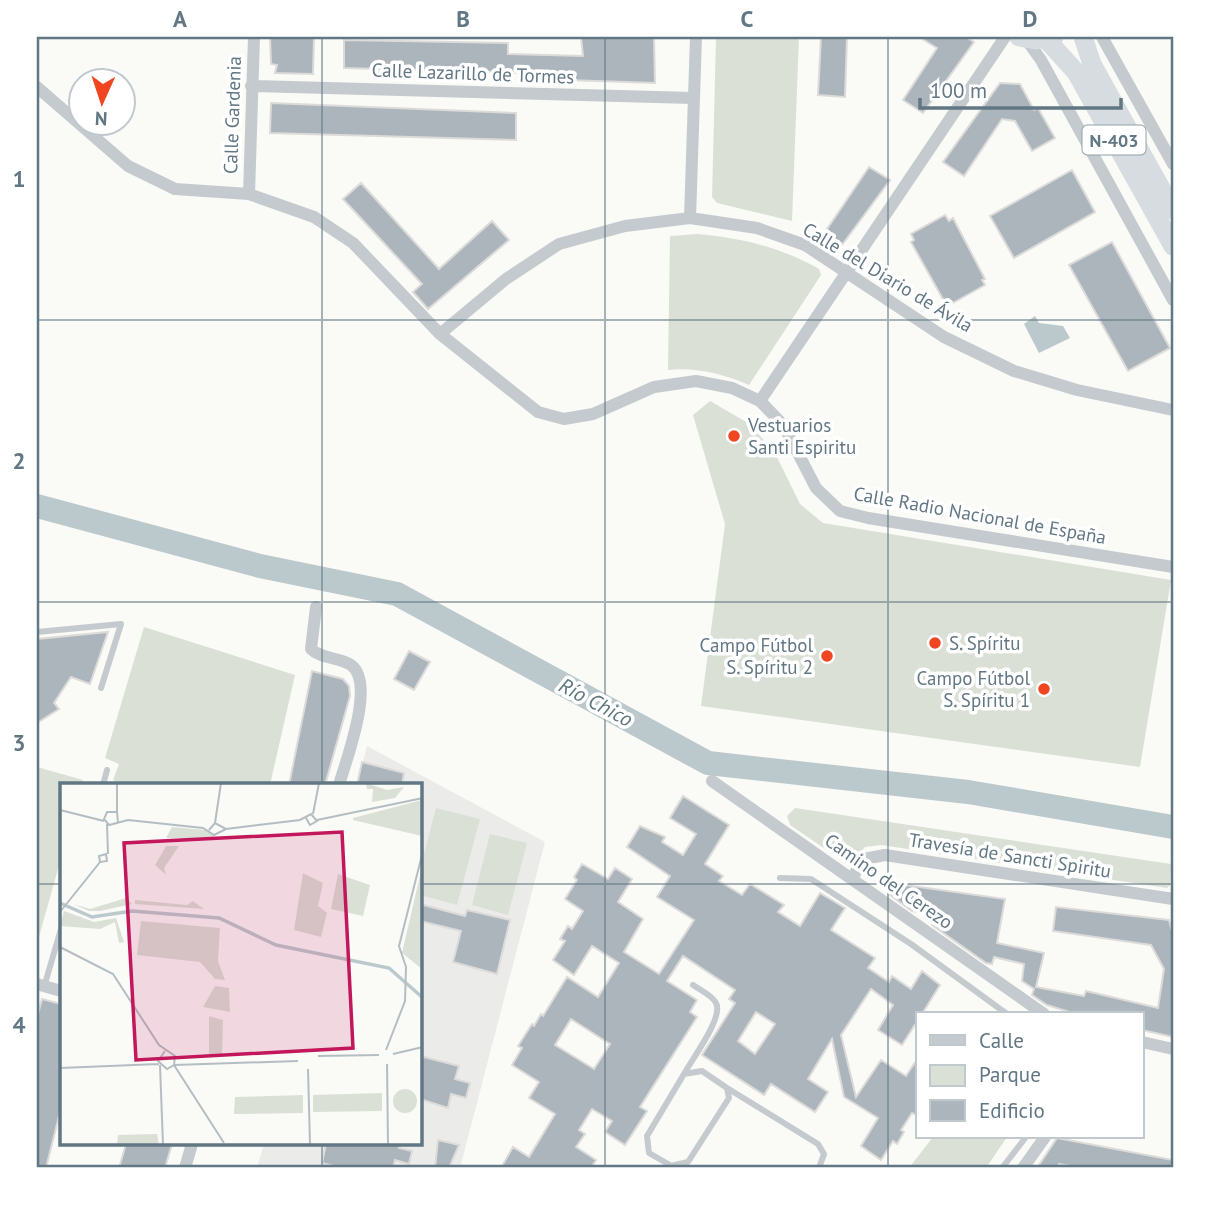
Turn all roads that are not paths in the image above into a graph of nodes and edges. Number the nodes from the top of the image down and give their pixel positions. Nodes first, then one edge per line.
1 (254, 37) edge
2 (696, 37) edge
3 (1004, 37) edge
4 (1083, 37) edge
5 (1102, 37) edge
6 (1036, 38) edge
7 (251, 86) junction
8 (37, 87) edge
9 (694, 98) junction
10 (1173, 164) edge
11 (249, 194) junction
12 (1173, 210) edge
13 (690, 218) junction
14 (1173, 246) edge
15 (846, 271) junction
16 (1173, 300) edge
17 (440, 334) junction
18 (760, 401) junction
19 (1173, 410) edge
20 (1173, 567) edge
21 (316, 607) dead end
22 (37, 632) edge
23 (101, 688) dead end
24 (107, 770) dead end
25 (712, 781) dead end
26 (104, 783) edge
27 (339, 783) edge
28 (780, 878) dead end
29 (852, 878) junction
30 (1173, 899) edge
31 (60, 932) edge
32 (693, 985) dead end
33 (41, 986) edge
34 (60, 992) edge
35 (1004, 1012) edge
36 (1041, 1012) edge
37 (1144, 1042) edge
38 (1173, 1049) edge
39 (694, 1055) junction
40 (702, 1071) junction
41 (684, 1074) junction
42 (727, 1088) junction
43 (1025, 1138) edge
44 (1044, 1138) edge
45 (191, 1146) edge
46 (673, 1167) edge
47 (185, 1168) edge
48 (819, 1168) edge
49 (1002, 1168) edge
50 (1023, 1168) edge

1 - 7 street, Calle Gardenia
2 - 9 street
3 - 15 street
4 - 12 highway, N-403
5 - 10 street
6 - 14 highway, N-403
6 - 16 street
7 - 9 street, Calle Lazarillo de Tormes
7 - 11 street, Calle Gardenia
8 - 11 street, Calle Radio Nacional de España
9 - 13 street
11 - 17 street, Calle Radio Nacional de España
13 - 15 street, Calle del Diario de Ávila
13 - 17 street, Calle del Diario de Ávila
15 - 18 street
15 - 19 street, Calle del Diario de Ávila
17 - 18 street, Calle Radio Nacional de España
18 - 20 street, Calle Radio Nacional de España
21 - 27 street
22 - 23 lane
24 - 26 lane
25 - 29 street, Camino del Cerezo
28 - 35 lane
29 - 30 street, Travesía de Sancti Spiritu
29 - 36 street, Camino del Cerezo
31 - 33 lane
32 - 39 lane
33 - 34 street
37 - 38 street
39 - 40 lane
39 - 41 lane
40 - 41 lane
40 - 42 lane
41 - 46 lane
42 - 46 lane
42 - 48 lane
43 - 49 lane
44 - 50 street
45 - 47 street

